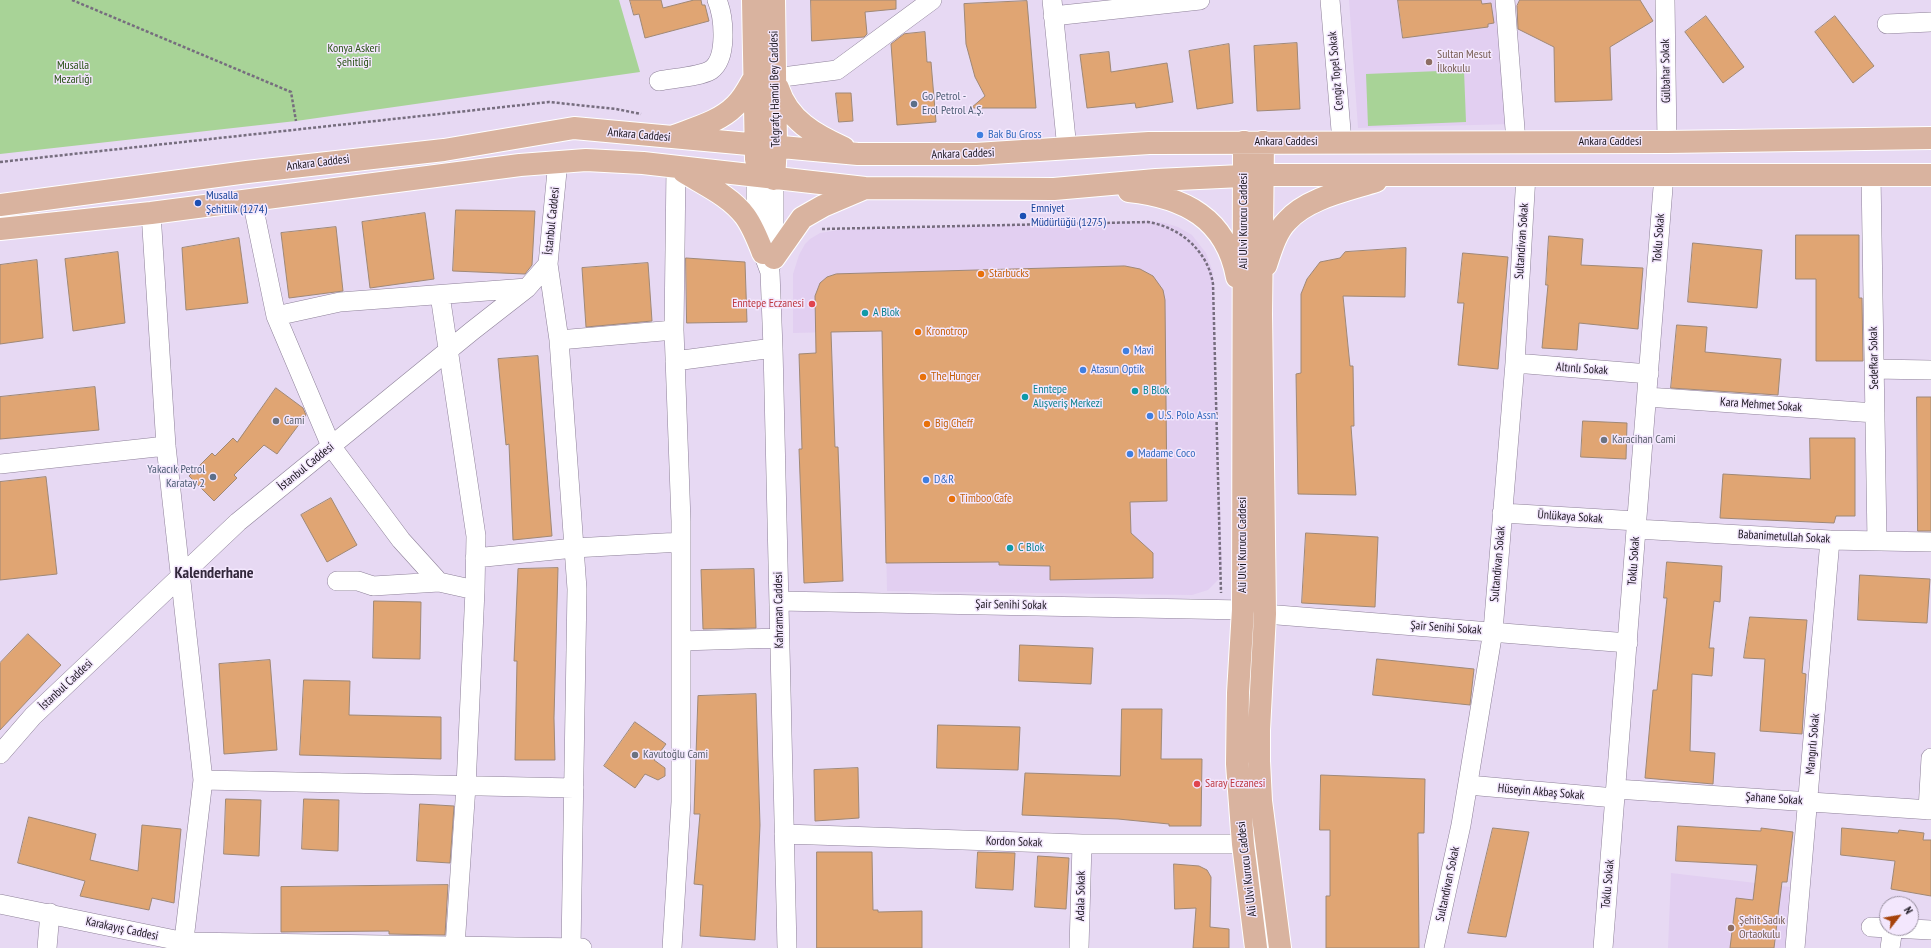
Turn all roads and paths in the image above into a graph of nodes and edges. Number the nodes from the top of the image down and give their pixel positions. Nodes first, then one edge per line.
1 (72, 0) edge
2 (718, 0) edge
3 (753, 0) edge
4 (774, 0) edge
5 (932, 0) edge
6 (1200, 0) edge
7 (1330, 0) edge
8 (1505, 0) edge
9 (1665, 0) edge
10 (1053, 8) edge
11 (1931, 22) edge
12 (1887, 24) dead end
13 (765, 78) junction
14 (659, 81) dead end
15 (645, 115) dead end
16 (296, 121) dead end
17 (670, 137) junction
18 (1931, 138) edge
19 (1253, 142) junction
20 (1342, 142) junction
21 (1516, 142) junction
22 (1667, 142) junction
23 (766, 146) junction
24 (1067, 149) junction
25 (858, 154) junction
26 (0, 162) edge
27 (558, 162) junction
28 (676, 168) junction
29 (1253, 175) junction
30 (1396, 175) junction
31 (1526, 175) junction
32 (1664, 175) junction
33 (1871, 175) junction
34 (1931, 175) edge
35 (765, 178) junction
36 (866, 188) junction
37 (1054, 189) junction
38 (252, 200) junction
39 (0, 205) edge
40 (151, 213) junction
41 (816, 228) dead end
42 (0, 229) edge
43 (769, 261) junction
44 (548, 264) junction
45 (527, 288) junction
46 (440, 295) junction
47 (1252, 311) junction
48 (276, 316) junction
49 (674, 330) junction
50 (559, 340) junction
51 (773, 348) junction
52 (447, 350) junction
53 (675, 361) junction
54 (1515, 363) junction
55 (1874, 369) junction
56 (1931, 370) edge
57 (1648, 374) junction
58 (1647, 398) junction
59 (1875, 413) junction
60 (166, 446) junction
61 (331, 446) junction
62 (0, 464) edge
63 (1502, 513) junction
64 (1637, 525) junction
65 (1830, 540) junction
66 (1877, 541) junction
67 (680, 542) junction
68 (1931, 542) edge
69 (574, 548) junction
70 (476, 558) junction
71 (181, 577) junction
72 (337, 581) dead end
73 (440, 582) junction
74 (475, 590) junction
75 (779, 601) junction
76 (1222, 610) junction
77 (1244, 610) junction
78 (1265, 614) junction
79 (1493, 631) junction
80 (779, 638) junction
81 (681, 640) junction
82 (1628, 643) junction
83 (0, 754) edge
84 (1931, 758) edge
85 (203, 780) junction
86 (1468, 785) junction
87 (466, 786) junction
88 (574, 788) junction
89 (1616, 793) junction
90 (1809, 802) junction
91 (1929, 810) edge
92 (784, 834) junction
93 (1082, 844) junction
94 (1243, 844) junction
95 (0, 904) edge
96 (50, 914) junction
97 (1919, 929) edge
98 (1931, 930) edge
99 (1891, 936) edge
100 (184, 945) edge
101 (455, 946) junction
102 (47, 948) edge
103 (575, 948) edge
104 (672, 948) edge
105 (787, 948) edge
106 (1079, 948) edge
107 (1256, 948) edge
108 (1280, 948) edge
109 (1434, 948) edge
110 (1603, 948) edge
111 (1796, 948) edge
112 (1890, 948) edge

1 - 16 path
2 - 14 street
3 - 13 main road, Telgrafçı Hamdi Bey Caddesi
4 - 13 main road, Telgrafçı Hamdi Bey Caddesi
5 - 13 street
6 - 10 street
7 - 20 street, Cengiz Topel Sokak
8 - 21 street
9 - 22 street, Gülbahar Sokak
10 - 24 street
11 - 12 street
13 - 17 main road
13 - 23 main road, Telgrafçı Hamdi Bey Caddesi
13 - 25 main road
15 - 26 path
17 - 23 main road, Ankara Caddesi
17 - 39 main road, Ankara Caddesi
18 - 22 main road, Ankara Caddesi
19 - 20 main road, Ankara Caddesi
19 - 24 main road, Ankara Caddesi
19 - 29 main road, Ali Ulvi Kurucu Caddesi
20 - 21 main road, Ankara Caddesi
21 - 22 main road, Ankara Caddesi
23 - 25 main road, Ankara Caddesi
23 - 35 main road, Telgrafçı Hamdi Bey Caddesi
24 - 25 main road, Ankara Caddesi
27 - 28 main road
27 - 38 main road
27 - 44 street, İstanbul Caddesi
28 - 35 main road
28 - 43 main road
28 - 49 street
29 - 30 main road
29 - 37 main road
29 - 47 main road, Ali Ulvi Kurucu Caddesi
30 - 31 main road
30 - 47 main road
31 - 32 main road
31 - 54 street, Sultandivan Sokak
32 - 33 main road
32 - 57 street, Toklu Sokak
33 - 34 main road
33 - 55 street, Sedefkar Sokak
35 - 36 main road
35 - 43 street, Kahraman Caddesi
36 - 37 main road
36 - 43 main road
37 - 47 main road
38 - 40 main road
38 - 48 street
40 - 42 main road
40 - 60 street
41 - 76 path
43 - 51 street, Kahraman Caddesi
44 - 45 street, İstanbul Caddesi
44 - 50 street
45 - 46 street
45 - 52 street, İstanbul Caddesi
46 - 48 street
46 - 52 street
47 - 77 main road, Ali Ulvi Kurucu Caddesi
47 - 78 main road, Ali Ulvi Kurucu Caddesi
48 - 61 street
49 - 50 street
49 - 53 street
50 - 69 street
51 - 53 street
51 - 75 street, Kahraman Caddesi
52 - 61 street, İstanbul Caddesi
52 - 70 street
53 - 67 street
54 - 57 street, Altınlı Sokak
54 - 63 street, Sultandivan Sokak
55 - 56 street
55 - 59 street, Sedefkar Sokak
57 - 58 street, Toklu Sokak
58 - 59 street, Kara Mehmet Sokak
58 - 64 street, Toklu Sokak
59 - 66 street, Sedefkar Sokak
60 - 62 street
60 - 71 street
61 - 71 street, İstanbul Caddesi
61 - 73 street
63 - 64 street, Ünlükaya Sokak
63 - 79 street, Sultandivan Sokak
64 - 65 street, Babanimetullah Sokak
64 - 82 street, Toklu Sokak
65 - 66 street, Babanimetullah Sokak
65 - 90 street, Mangırlı Sokak
66 - 68 street, Babanimetullah Sokak
67 - 69 street
67 - 81 street
69 - 70 street
69 - 88 street
70 - 74 street
71 - 83 street, İstanbul Caddesi
71 - 85 street
72 - 73 street
73 - 74 street
74 - 87 street
75 - 76 street, Şair Senihi Sokak
75 - 80 street, Kahraman Caddesi
76 - 77 street, Şair Senihi Sokak
77 - 94 main road, Ali Ulvi Kurucu Caddesi
78 - 79 street, Şair Senihi Sokak
78 - 108 main road, Ali Ulvi Kurucu Caddesi
79 - 82 street, Şair Senihi Sokak
79 - 86 street, Sultandivan Sokak
80 - 81 street
80 - 92 street, Kahraman Caddesi
81 - 104 street
82 - 89 street, Toklu Sokak
84 - 91 street
85 - 87 street
85 - 100 street
86 - 89 street, Hüseyin Akbaş Sokak
86 - 109 street, Sultandivan Sokak
87 - 88 street
87 - 101 street
88 - 103 street
89 - 90 street, Şahane Sokak
89 - 110 street, Toklu Sokak
90 - 91 street, Şahane Sokak
90 - 111 street, Mangırlı Sokak
92 - 93 street, Kordon Sokak
92 - 105 street, Kahraman Caddesi
93 - 94 street, Kordon Sokak
93 - 106 street, Adala Sokak
94 - 107 main road, Ali Ulvi Kurucu Caddesi
95 - 96 street, Karakayış Caddesi
96 - 100 street, Karakayış Caddesi
96 - 102 street
97 - 98 street
99 - 112 street
100 - 101 street, Karakayış Caddesi
101 - 103 street, Karakayış Caddesi

